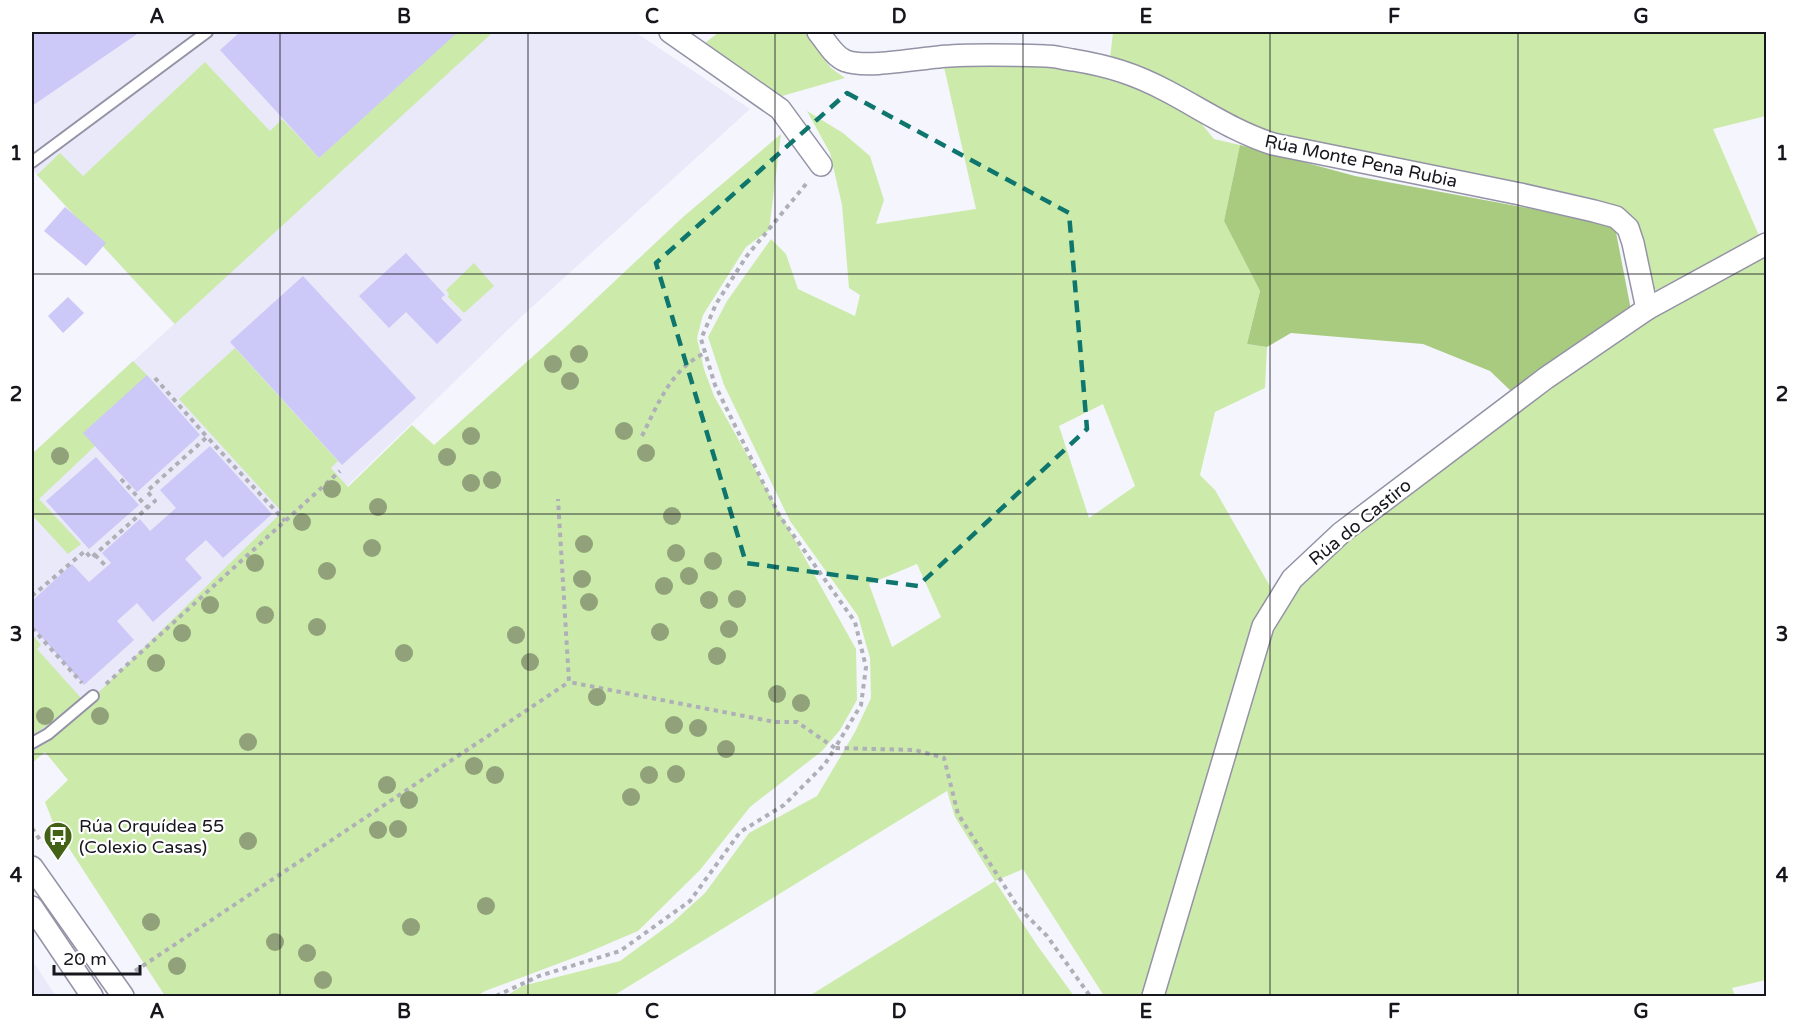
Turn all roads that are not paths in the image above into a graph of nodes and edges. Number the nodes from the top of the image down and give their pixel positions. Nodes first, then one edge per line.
1 (207, 32) edge
2 (670, 32) edge
3 (818, 32) edge
4 (32, 162) edge
5 (822, 165) road end
6 (1767, 244) edge
7 (1647, 309) junction
8 (93, 696) road end
9 (32, 743) edge
10 (32, 867) edge
11 (32, 907) edge
12 (119, 990) edge
13 (92, 996) edge
14 (1153, 996) edge

1 - 4 lane
2 - 5 street
3 - 7 street, Rúa Monte Pena Rubia
6 - 7 street, Rúa do Castiro
7 - 14 street, Rúa do Castiro
8 - 9 lane
10 - 12 street
11 - 13 street

